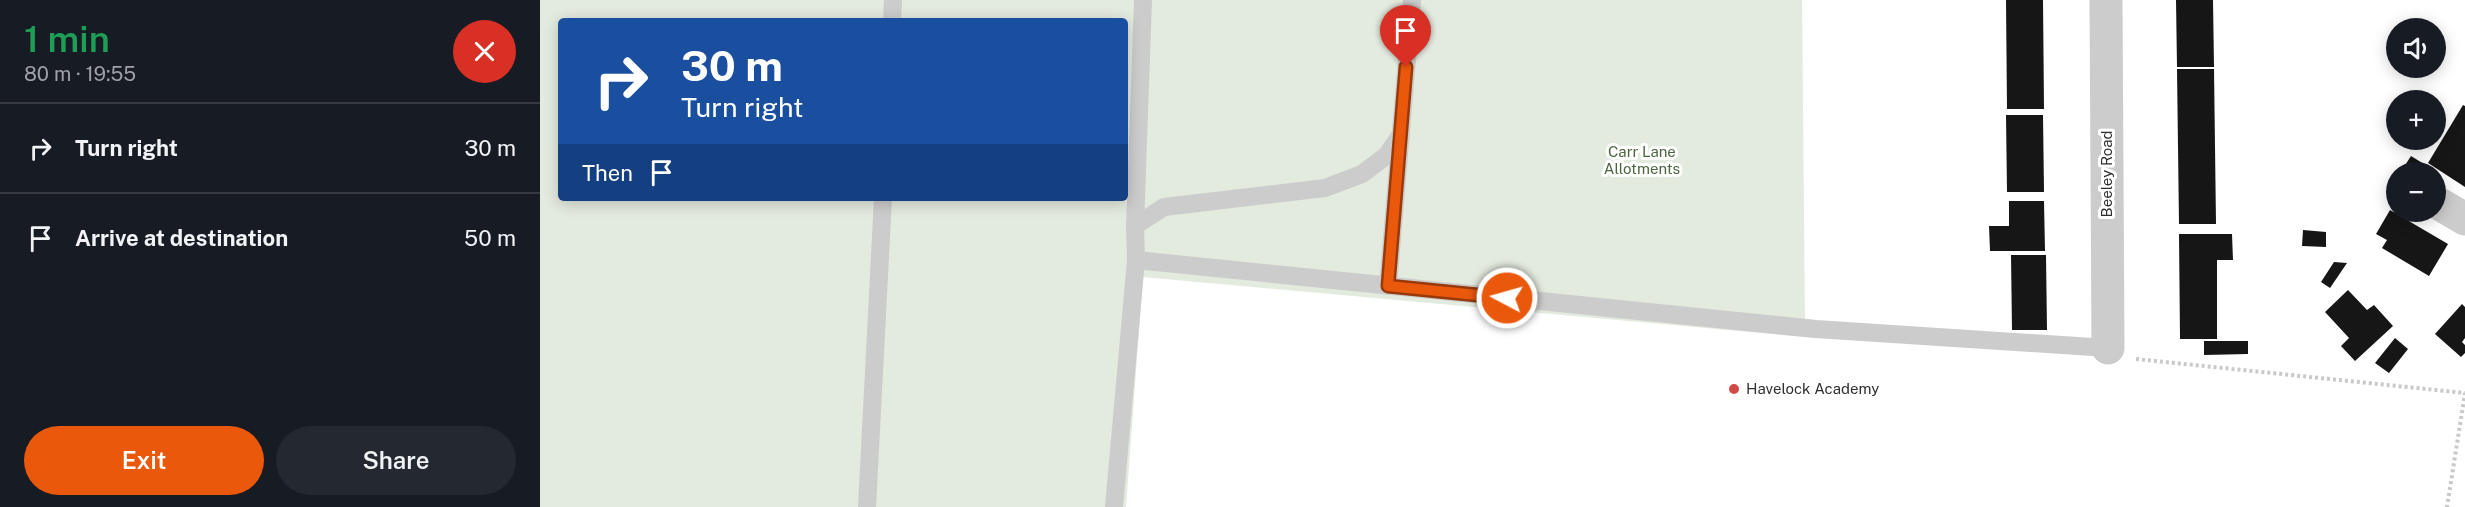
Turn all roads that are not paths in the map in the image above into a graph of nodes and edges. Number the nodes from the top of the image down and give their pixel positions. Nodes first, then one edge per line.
1 (893, 0) edge
2 (1143, 0) edge
3 (1412, 0) edge
4 (2106, 0) edge
5 (892, 18) edge
6 (1401, 134) junction
7 (883, 201) edge
8 (2446, 208) edge
9 (2465, 219) edge
10 (1135, 226) junction
11 (1136, 260) junction
12 (1388, 286) junction
13 (2108, 348) joint
14 (867, 507) edge
15 (1114, 507) edge

1 - 5 lane
2 - 10 lane
3 - 6 lane
4 - 13 street, Beeley Road
6 - 10 lane
6 - 12 lane
7 - 14 lane
8 - 9 street
10 - 11 lane
11 - 12 lane
11 - 15 lane
12 - 13 lane

